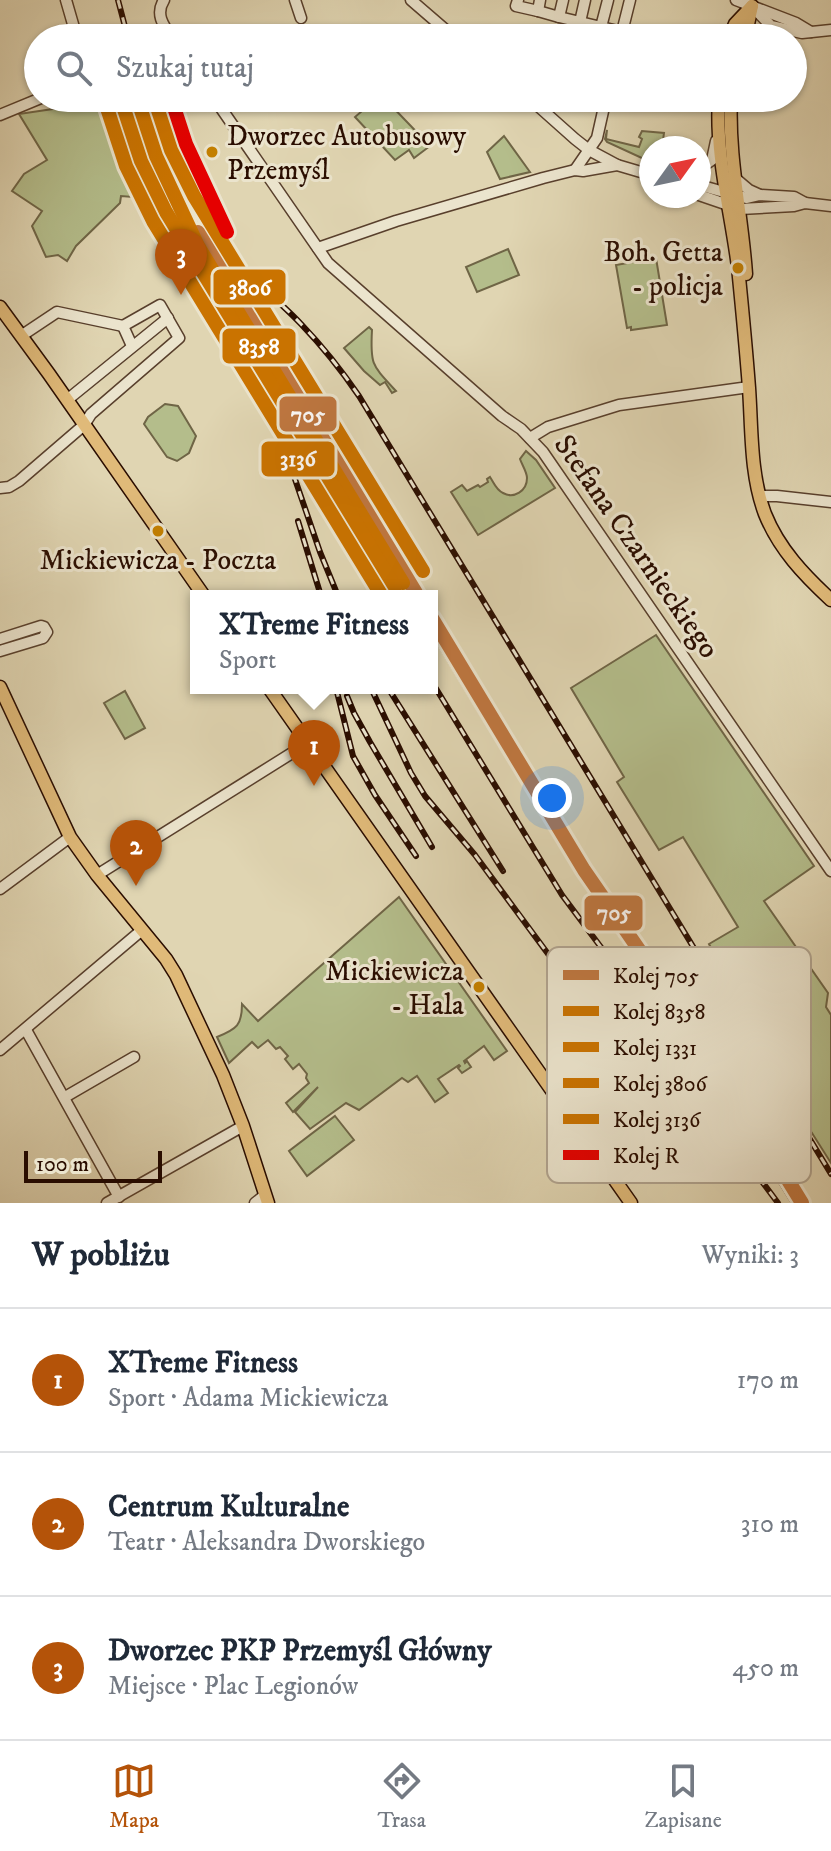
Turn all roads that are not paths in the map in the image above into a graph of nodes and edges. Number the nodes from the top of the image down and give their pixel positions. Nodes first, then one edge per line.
1 (66, 0) edge
2 (164, 0) edge
3 (295, 0) edge
4 (411, 0) edge
5 (518, 0) edge
6 (563, 0) edge
7 (585, 0) edge
8 (608, 0) edge
9 (630, 0) edge
10 (736, 0) edge
11 (754, 3) edge
12 (539, 6) edge
13 (559, 17) junction
14 (301, 18) dead end
15 (580, 22) junction
16 (73, 24) edge
17 (163, 24) edge
18 (439, 24) edge
19 (588, 24) edge
20 (602, 24) edge
21 (624, 24) edge
22 (735, 24) edge
23 (749, 24) edge
24 (770, 24) edge
25 (831, 30) edge
26 (807, 33) edge
27 (24, 105) edge
28 (224, 112) edge
29 (545, 112) edge
30 (603, 112) edge
31 (719, 112) edge
32 (731, 112) edge
33 (0, 115) edge
34 (718, 135) junction
35 (589, 150) junction
36 (711, 161) edge
37 (617, 165) junction
38 (575, 170) junction
39 (639, 171) edge
40 (736, 179) junction
41 (711, 191) edge
42 (760, 195) junction
43 (711, 197) edge
44 (733, 201) junction
45 (805, 203) junction
46 (831, 206) edge
47 (761, 208) junction
48 (742, 228) junction
49 (318, 248) junction
50 (2, 312) edge
51 (168, 318) junction
52 (123, 326) junction
53 (21, 336) junction
54 (132, 346) junction
55 (747, 361) junction
56 (749, 387) junction
57 (67, 400) junction
58 (84, 425) junction
59 (530, 438) junction
60 (0, 488) edge
61 (760, 496) junction
62 (831, 502) edge
63 (200, 590) edge
64 (831, 600) edge
65 (0, 639) edge
66 (0, 651) edge
67 (0, 687) edge
68 (273, 694) edge
69 (308, 743) junction
70 (70, 837) junction
71 (831, 871) edge
72 (97, 875) junction
73 (0, 889) edge
74 (142, 930) junction
75 (26, 1030) junction
76 (0, 1050) edge
77 (134, 1057) dead end
78 (547, 1083) edge
79 (65, 1097) junction
80 (243, 1126) junction
81 (617, 1183) edge
82 (119, 1197) junction
83 (263, 1200) edge
84 (107, 1203) edge
85 (631, 1203) edge

1 - 16 street
2 - 17 street
3 - 14 street
4 - 18 street
5 - 12 street
6 - 13 street
7 - 15 street
8 - 20 street
9 - 21 street
10 - 11 street
11 - 22 main road
11 - 23 main road
11 - 24 street
12 - 13 street
13 - 15 street
15 - 19 street
25 - 26 street
27 - 33 street
28 - 49 street, Stefana Czarnieckiego
29 - 35 street
30 - 35 street
31 - 34 main road
32 - 40 main road
34 - 36 street
34 - 44 main road
35 - 37 street
35 - 38 street
37 - 38 street
37 - 39 street
38 - 49 street
40 - 42 street
40 - 44 main road
41 - 44 street
42 - 44 street
42 - 45 street
43 - 44 street
44 - 47 street
44 - 48 main road
44 - 55 main road
45 - 46 street
45 - 47 street
47 - 48 street
48 - 55 main road
49 - 59 street, Stefana Czarnieckiego
50 - 53 main road
51 - 52 street
51 - 54 street
51 - 58 street
52 - 53 street
52 - 54 street
53 - 57 main road
54 - 57 street
55 - 56 main road
56 - 59 street
56 - 61 main road
57 - 58 main road
58 - 60 street
58 - 63 main road
59 - 71 street, Stefana Czarnieckiego
61 - 62 street
61 - 64 main road
65 - 66 street
67 - 70 main road
68 - 69 main road
69 - 72 street
69 - 78 main road
70 - 72 main road
70 - 73 street
72 - 74 main road
74 - 75 street
74 - 80 main road
75 - 76 street
75 - 79 street
77 - 79 street
79 - 82 street
80 - 82 street
80 - 83 main road
81 - 85 main road
82 - 84 street

